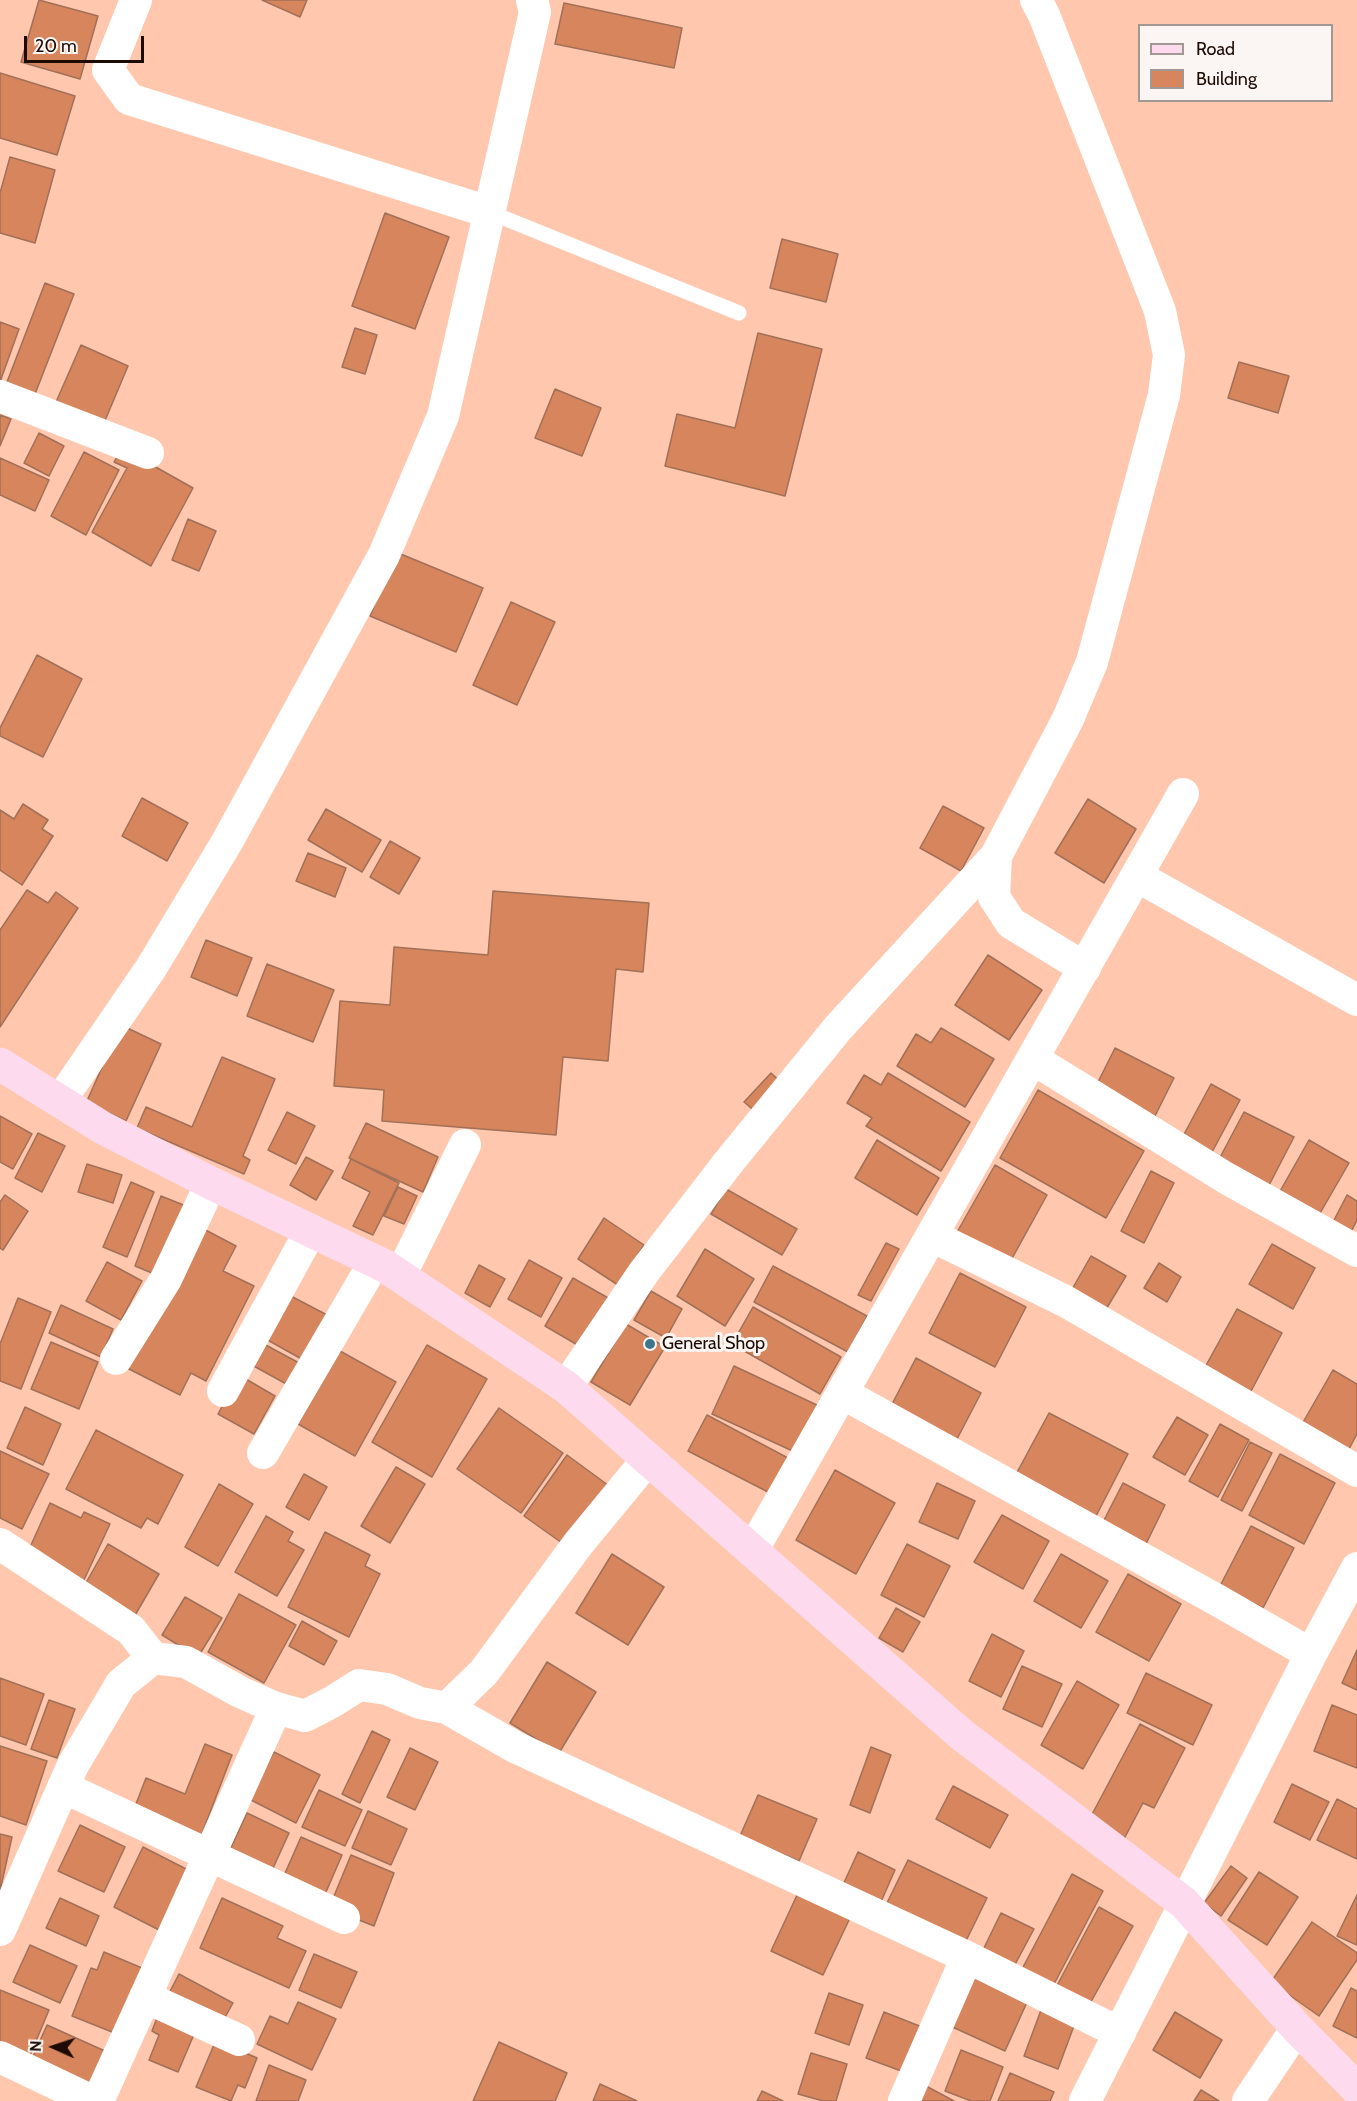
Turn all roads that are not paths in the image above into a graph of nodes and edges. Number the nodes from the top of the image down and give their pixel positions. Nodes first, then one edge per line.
1 (136, 0) edge
2 (532, 0) edge
3 (1036, 0) edge
4 (489, 212) junction
5 (739, 313) dead end
6 (0, 396) edge
7 (148, 453) dead end
8 (1183, 794) dead end
9 (996, 856) junction
10 (1137, 876) junction
11 (1085, 968) junction
12 (1357, 1000) edge
13 (1033, 1059) junction
14 (0, 1064) edge
15 (60, 1101) junction
16 (465, 1145) dead end
17 (211, 1183) junction
18 (311, 1230) junction
19 (932, 1236) junction
20 (1357, 1251) edge
21 (387, 1269) junction
22 (116, 1359) dead end
23 (566, 1387) junction
24 (223, 1391) dead end
25 (842, 1394) junction
26 (263, 1453) dead end
27 (648, 1459) junction
28 (1357, 1471) edge
29 (0, 1544) edge
30 (752, 1551) junction
31 (1357, 1568) edge
32 (1311, 1654) junction
33 (153, 1658) junction
34 (276, 1708) junction
35 (447, 1708) junction
36 (63, 1787) junction
37 (209, 1856) junction
38 (1184, 1903) junction
39 (344, 1918) dead end
40 (0, 1930) edge
41 (967, 1957) junction
42 (145, 1997) junction
43 (1297, 2028) junction
44 (1120, 2032) junction
45 (239, 2040) dead end
46 (0, 2057) edge
47 (1357, 2089) edge
48 (92, 2101) edge
49 (98, 2101) edge
50 (904, 2101) edge
51 (1085, 2101) edge
52 (1248, 2101) edge

1 - 4 street
2 - 4 street
3 - 9 street
4 - 5 lane
4 - 15 street
6 - 7 street
8 - 10 street
9 - 11 street
9 - 23 street
10 - 11 street
10 - 12 street
11 - 13 street
13 - 19 street
13 - 20 street
14 - 15 main road
15 - 17 main road
16 - 21 street
17 - 18 main road
17 - 22 street
18 - 21 main road
18 - 24 street
19 - 25 street
19 - 28 street
21 - 23 main road
21 - 26 street
23 - 27 main road
25 - 30 street
25 - 32 street
27 - 30 main road
27 - 35 street
29 - 33 street
30 - 38 main road
31 - 32 street
32 - 38 street
33 - 34 street
33 - 36 street
34 - 35 street
34 - 37 street
35 - 41 street
36 - 37 street
36 - 40 street
37 - 39 street
37 - 42 street
38 - 43 main road
38 - 44 street
41 - 44 street
41 - 50 street
42 - 45 street
42 - 49 street
43 - 47 main road
43 - 52 street
44 - 51 street
46 - 48 street

